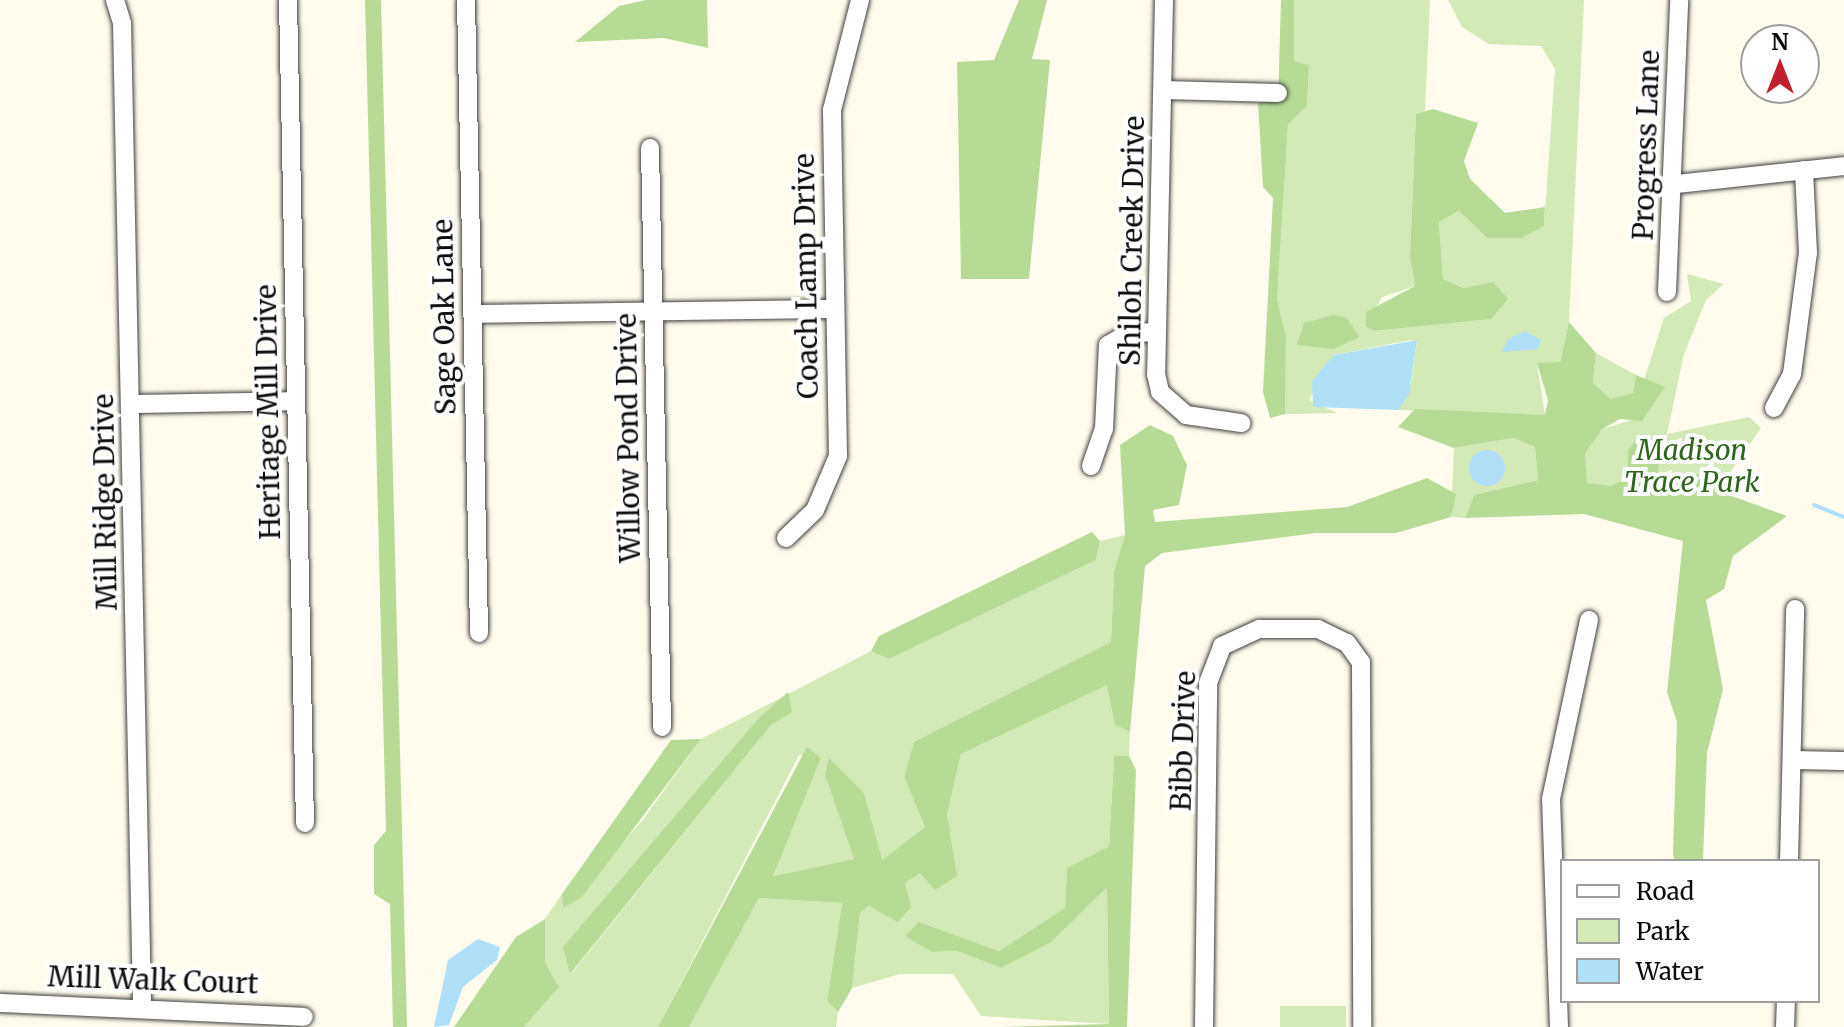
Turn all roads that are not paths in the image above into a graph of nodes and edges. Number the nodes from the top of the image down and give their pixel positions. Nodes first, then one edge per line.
1 (115, 0) edge
2 (288, 0) edge
3 (466, 0) edge
4 (860, 0) edge
5 (1164, 0) edge
6 (1679, 0) edge
7 (1163, 90) junction
8 (1278, 93) dead end
9 (650, 148) dead end
10 (1844, 166) edge
11 (1804, 170) junction
12 (1676, 184) junction
13 (1667, 292) dead end
14 (833, 309) junction
15 (654, 313) junction
16 (472, 314) junction
17 (1153, 332) junction
18 (295, 401) junction
19 (131, 404) junction
20 (1774, 408) dead end
21 (1241, 423) dead end
22 (1091, 466) dead end
23 (786, 538) dead end
24 (1795, 609) dead end
25 (1589, 620) dead end
26 (479, 633) dead end
27 (662, 727) dead end
28 (1792, 760) junction
29 (1844, 761) edge
30 (305, 823) dead end
31 (1789, 859) edge
32 (1560, 903) edge
33 (0, 1003) edge
34 (1786, 1003) edge
35 (142, 1005) junction
36 (304, 1017) dead end
37 (1204, 1027) edge
38 (1362, 1027) edge
39 (1559, 1027) edge
40 (1785, 1027) edge

1 - 19 street, Mill Ridge Drive
2 - 18 street, Heritage Mill Drive
3 - 16 street, Sage Oak Lane
4 - 14 street, Coach Lamp Drive
5 - 7 street, Shiloh Creek Drive
6 - 12 street, Progress Lane
7 - 8 street
7 - 17 street, Shiloh Creek Drive
9 - 15 street, Willow Pond Drive
10 - 11 street
11 - 12 street
11 - 20 street
12 - 13 street, Progress Lane
14 - 15 street
14 - 23 street, Coach Lamp Drive
15 - 16 street
15 - 27 street, Willow Pond Drive
16 - 26 street, Sage Oak Lane
17 - 21 street, Shiloh Creek Drive
17 - 22 street
18 - 19 street
18 - 30 street, Heritage Mill Drive
19 - 35 street, Mill Ridge Drive
24 - 28 street
25 - 32 street
28 - 29 street
28 - 31 street
32 - 39 street
33 - 35 street, Mill Walk Court
34 - 40 street
35 - 36 street, Mill Walk Court
37 - 38 street, Bibb Drive

